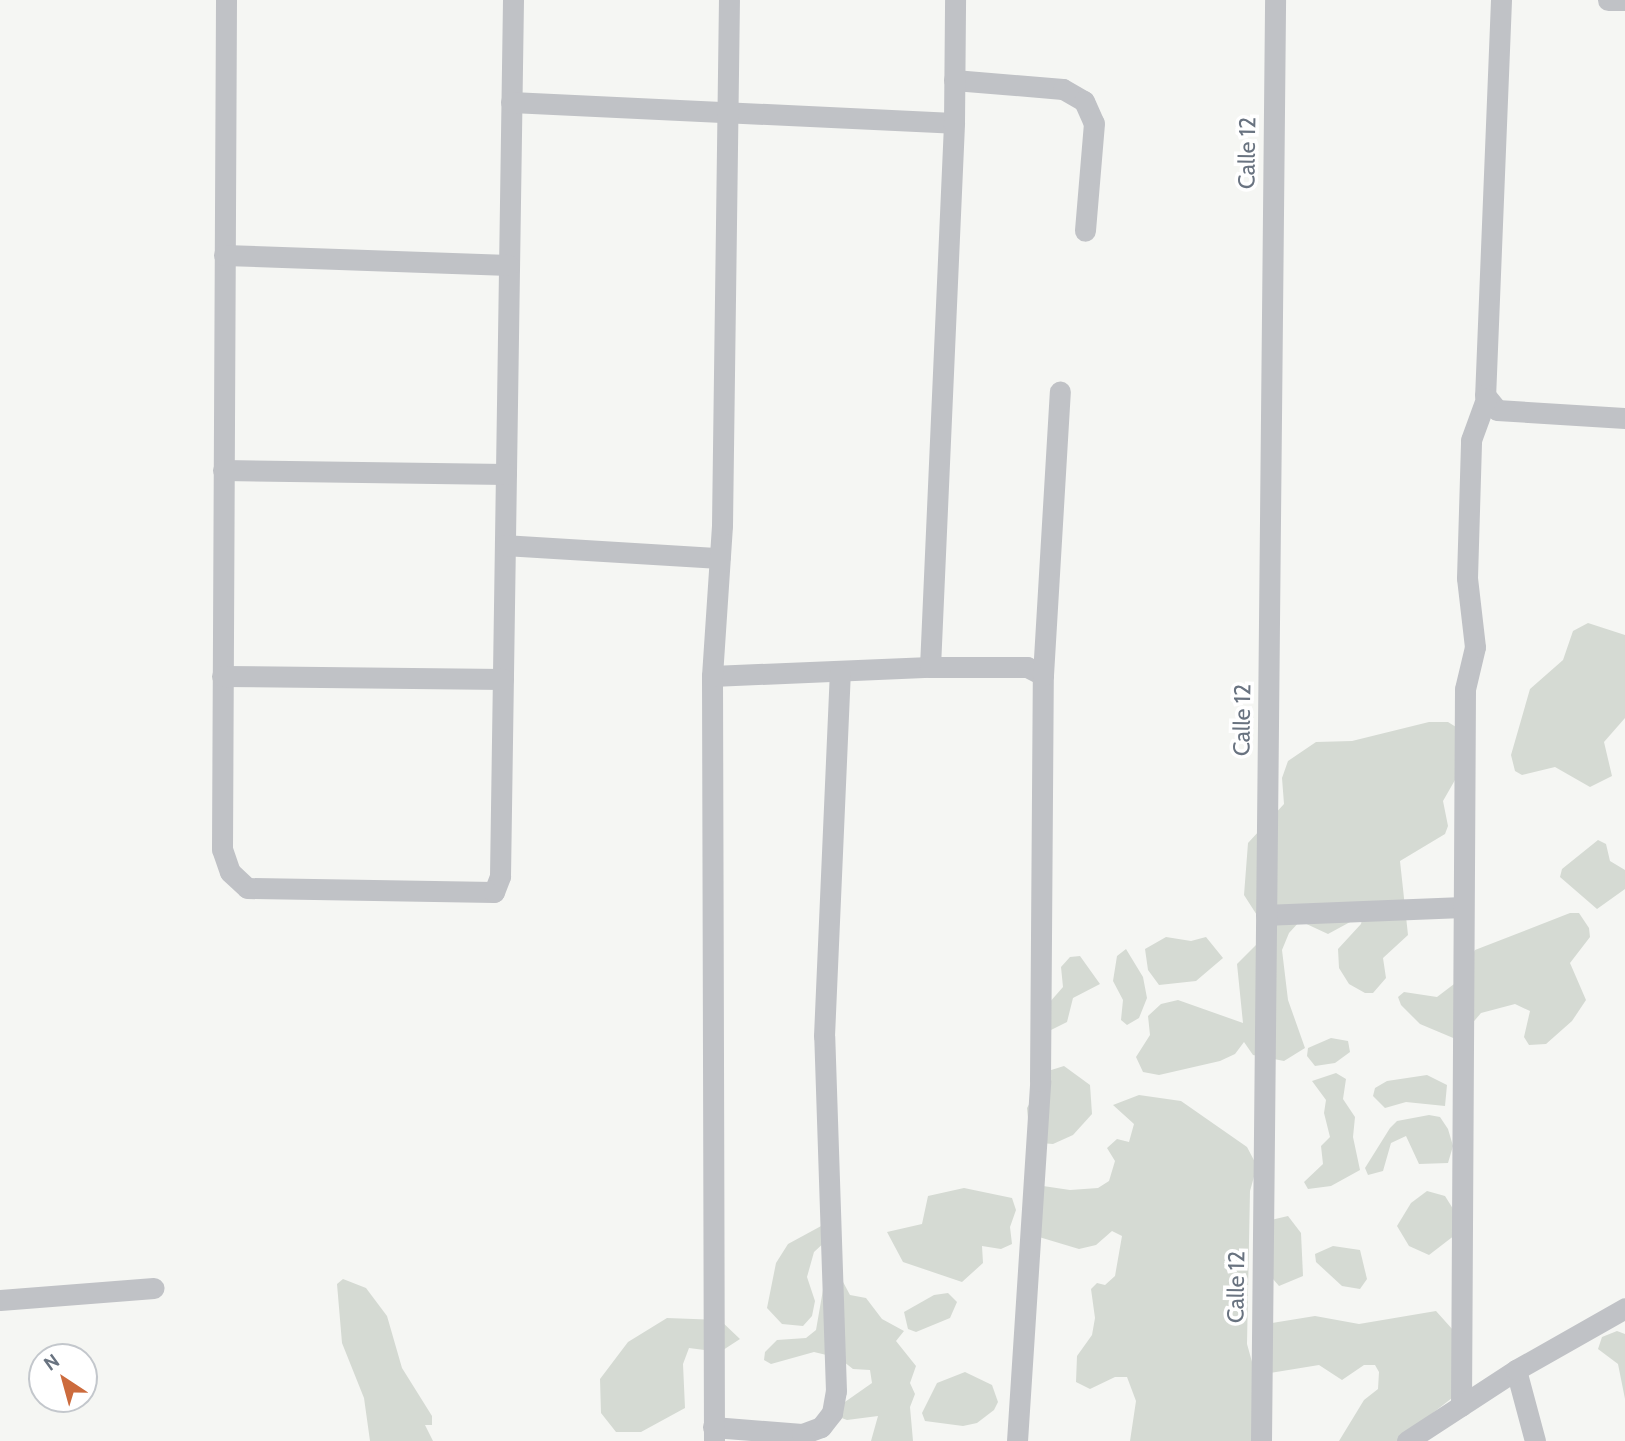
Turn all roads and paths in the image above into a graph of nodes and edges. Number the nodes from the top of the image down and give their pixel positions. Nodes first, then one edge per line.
1 (226, 0) edge
2 (513, 0) edge
3 (729, 0) edge
4 (955, 0) edge
5 (1275, 0) edge
6 (1501, 0) edge
7 (1608, 0) edge
8 (1625, 0) edge
9 (954, 80) junction
10 (511, 102) junction
11 (727, 109) junction
12 (954, 123) junction
13 (1085, 231) dead end
14 (224, 255) junction
15 (509, 265) junction
16 (1060, 392) dead end
17 (1486, 399) junction
18 (1625, 418) edge
19 (223, 470) junction
20 (506, 474) junction
21 (505, 545) junction
22 (720, 558) junction
23 (930, 667) junction
24 (840, 674) junction
25 (222, 676) junction
26 (712, 676) junction
27 (1043, 676) junction
28 (503, 679) junction
29 (1464, 907) junction
30 (1266, 915) junction
31 (154, 1288) dead end
32 (0, 1300) edge
33 (1625, 1308) edge
34 (1516, 1370) junction
35 (1461, 1406) junction
36 (713, 1434) edge
37 (1017, 1441) edge
38 (1261, 1441) edge
39 (1407, 1441) edge
40 (1535, 1441) edge

1 - 14 street
2 - 10 street
3 - 11 street
4 - 9 street
5 - 30 street, Calle 12
6 - 17 street
7 - 8 street
9 - 12 street
9 - 13 street
10 - 11 street
10 - 15 street
11 - 12 street
11 - 22 street
12 - 23 street
14 - 15 street
14 - 19 street
15 - 20 street
16 - 27 street
17 - 18 street
17 - 29 street
19 - 20 street
19 - 25 street
20 - 21 street
21 - 22 street
21 - 28 street
22 - 26 street
23 - 24 street
23 - 27 street
24 - 26 street
24 - 36 street
25 - 28 street
25 - 28 street
26 - 36 street
27 - 37 street
29 - 30 street
29 - 35 street
30 - 38 street, Calle 12
31 - 32 street
33 - 34 street
34 - 35 street
34 - 40 street
35 - 39 street

